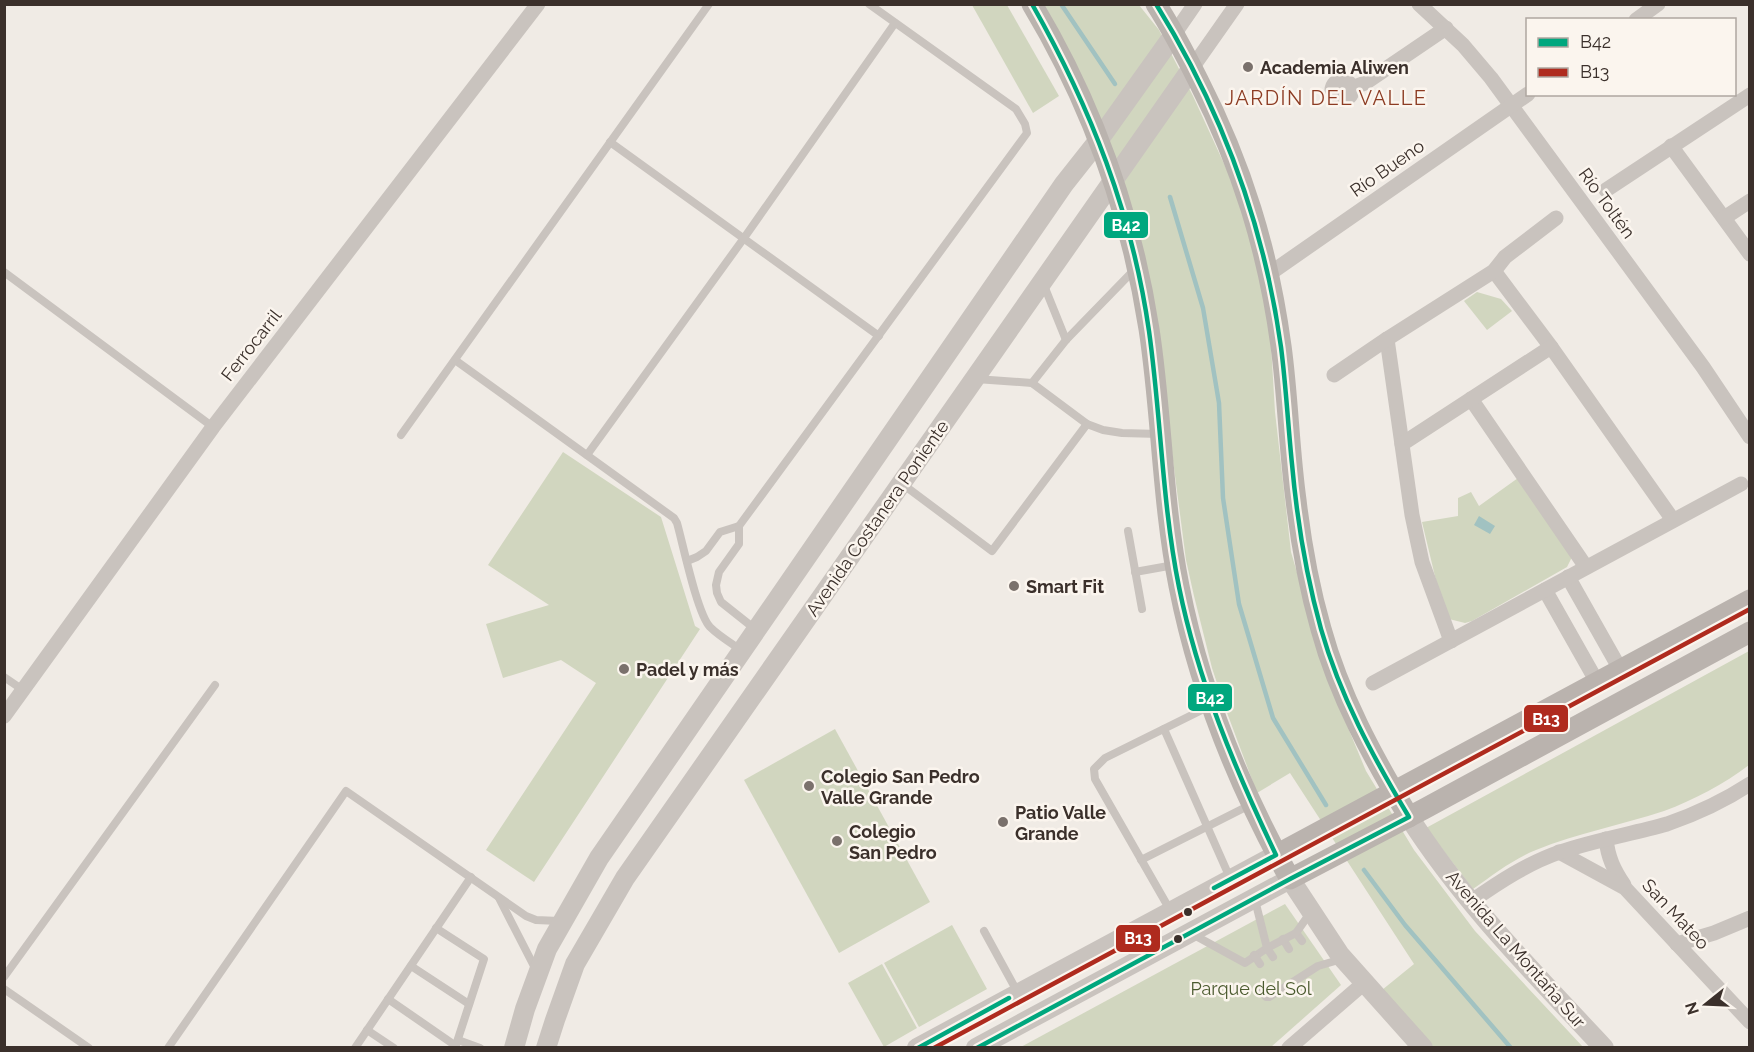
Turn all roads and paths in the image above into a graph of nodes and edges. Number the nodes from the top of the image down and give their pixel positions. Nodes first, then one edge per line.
1 (538, 4) edge
2 (709, 4) edge
3 (869, 4) edge
4 (1032, 4) edge
5 (1156, 4) edge
6 (1195, 4) edge
7 (1237, 4) edge
8 (1419, 4) edge
9 (1658, 4) edge
10 (1639, 18) edge
11 (895, 23) junction
12 (1446, 28) junction
13 (1175, 33) junction
14 (1192, 68) junction
15 (1352, 88) dead end
16 (1526, 95) edge
17 (1749, 95) edge
18 (1511, 106) junction
19 (1098, 141) junction
20 (610, 142) junction
21 (1671, 146) junction
22 (1113, 179) junction
23 (1606, 190) dead end
24 (1749, 201) edge
25 (1556, 218) dead end
26 (1724, 218) junction
27 (744, 238) junction
28 (1749, 254) edge
29 (1138, 266) junction
30 (1494, 271) junction
31 (4, 272) edge
32 (1269, 274) junction
33 (1042, 282) junction
34 (879, 336) junction
35 (1387, 339) junction
36 (1066, 340) junction
37 (1551, 347) junction
38 (455, 360) junction
39 (1334, 375) dead end
40 (974, 379) junction
41 (1032, 383) junction
42 (1471, 399) junction
43 (1087, 424) junction
44 (213, 427) junction
45 (1161, 434) junction
46 (401, 435) dead end
47 (1749, 437) edge
48 (1402, 444) junction
49 (587, 455) junction
50 (901, 483) junction
51 (1741, 484) dead end
52 (1673, 520) junction
53 (739, 526) junction
54 (1128, 531) dead end
55 (687, 561) junction
56 (1175, 564) junction
57 (1586, 567) junction
58 (1135, 572) junction
59 (1568, 577) junction
60 (1545, 590) junction
61 (1749, 600) edge
62 (1142, 609) dead end
63 (756, 630) junction
64 (1749, 632) edge
65 (1451, 641) junction
66 (742, 651) junction
67 (1620, 669) junction
68 (4, 677) edge
69 (1597, 682) junction
70 (1373, 683) dead end
71 (215, 685) dead end
72 (23, 690) junction
73 (1211, 705) junction
74 (4, 716) edge
75 (1164, 729) junction
76 (1749, 784) edge
77 (1394, 792) junction
78 (1252, 804) junction
79 (1409, 817) junction
80 (1207, 826) junction
81 (1606, 839) junction
82 (1559, 852) junction
83 (1276, 855) junction
84 (1141, 860) junction
85 (471, 877) junction
86 (1290, 879) junction
87 (1230, 880) junction
88 (1625, 888) junction
89 (498, 897) junction
90 (1254, 898) junction
91 (1472, 901) junction
92 (1171, 912) junction
93 (1311, 912) junction
94 (1749, 918) edge
95 (563, 922) junction
96 (436, 928) junction
97 (984, 931) dead end
98 (1190, 932) junction
99 (1296, 933) junction
100 (1283, 939) junction
101 (1302, 941) dead end
102 (1677, 944) junction
103 (1267, 948) junction
104 (1288, 949) dead end
105 (1254, 955) junction
106 (1273, 957) dead end
107 (1343, 958) junction
108 (1260, 964) dead end
109 (411, 966) junction
110 (538, 973) junction
111 (4, 977) edge
112 (1285, 977) dead end
113 (1364, 983) junction
114 (1272, 984) dead end
115 (1290, 985) junction
116 (4, 989) edge
117 (1261, 990) dead end
118 (1018, 993) junction
119 (1278, 993) junction
120 (388, 999) junction
121 (469, 1004) junction
122 (1749, 1022) edge
123 (367, 1030) junction
124 (456, 1044) edge
125 (89, 1047) edge
126 (168, 1047) edge
127 (355, 1047) edge
128 (394, 1047) edge
129 (480, 1047) edge
130 (514, 1047) edge
131 (546, 1047) edge
132 (917, 1047) edge
133 (976, 1047) edge
134 (1289, 1047) edge
135 (1423, 1047) edge
136 (1604, 1047) edge

1 - 44 street, Ferrocarril
2 - 20 lane
3 - 11 lane
4 - 19 main road
5 - 13 main road, Avenida La Montaña Sur
6 - 13 street, Avenida Costanera Poniente
7 - 14 street, Avenida Costanera Poniente
8 - 12 street, Río Toltén
9 - 10 street
11 - 27 lane
11 - 34 lane
12 - 15 street
12 - 18 street, Río Toltén
13 - 14 main road, Avenida La Montaña Sur
13 - 19 street, Avenida Costanera Poniente
14 - 22 street, Avenida Costanera Poniente
14 - 32 main road, Avenida La Montaña Sur
16 - 18 street, Río Bueno
17 - 21 street
18 - 32 street, Río Bueno
18 - 47 street, Río Toltén
19 - 22 main road
19 - 63 street, Avenida Costanera Poniente
20 - 27 lane
20 - 38 lane
21 - 23 street
21 - 26 street
22 - 29 main road
22 - 33 street, Avenida Costanera Poniente
24 - 26 street
25 - 30 street
26 - 28 street
27 - 34 lane
27 - 49 lane
29 - 36 lane
29 - 45 main road
30 - 35 street
30 - 37 street
31 - 44 lane
32 - 77 main road, Avenida La Montaña Sur
33 - 36 lane
33 - 40 street, Avenida Costanera Poniente
34 - 53 lane
35 - 39 street
35 - 48 street
36 - 41 lane
37 - 42 street
37 - 52 street
38 - 46 lane
38 - 49 lane
40 - 41 lane
40 - 50 street, Avenida Costanera Poniente
41 - 43 lane
42 - 48 street
42 - 57 street
43 - 45 lane
43 - 50 lane
44 - 72 street, Ferrocarril
45 - 56 main road
48 - 65 street
49 - 55 lane
50 - 131 street, Avenida Costanera Poniente
51 - 52 street
52 - 57 street
53 - 55 lane
53 - 63 lane
54 - 58 lane
55 - 66 lane
56 - 58 lane
56 - 73 main road
57 - 59 street
58 - 62 lane
59 - 60 street
59 - 67 street
60 - 65 street
60 - 69 street
61 - 67 main road
63 - 66 street, Avenida Costanera Poniente
64 - 79 main road
65 - 70 street
66 - 95 street, Avenida Costanera Poniente
67 - 69 main road
68 - 72 lane
69 - 77 main road
71 - 111 lane
72 - 74 street, Ferrocarril
73 - 75 lane
73 - 78 main road
75 - 80 lane
75 - 84 lane
76 - 81 street
77 - 79 main road, Avenida La Montaña Sur
77 - 83 main road
78 - 80 lane
78 - 83 main road
79 - 86 main road
79 - 91 street, Avenida La Montaña Sur
80 - 84 lane
80 - 87 lane
81 - 82 street
81 - 88 street
82 - 88 street, San Mateo
82 - 91 street
83 - 86 main road
83 - 87 street
84 - 92 lane
85 - 89 lane
85 - 96 lane
85 - 126 lane
86 - 90 street
86 - 93 street
87 - 92 street
88 - 102 street, San Mateo
89 - 95 lane
89 - 110 lane
90 - 98 street
90 - 103 lane
91 - 136 street, Avenida La Montaña Sur
92 - 118 street
93 - 99 lane
93 - 107 street
94 - 102 street
95 - 110 street, Avenida Costanera Poniente
96 - 109 lane
96 - 121 lane
97 - 118 lane
98 - 105 lane
98 - 133 street
99 - 100 lane
99 - 101 lane
100 - 103 lane
100 - 104 lane
102 - 122 street, San Mateo
103 - 105 lane
103 - 106 lane
105 - 108 lane
107 - 113 street
107 - 115 lane
109 - 120 lane
109 - 121 lane
110 - 130 street, Avenida Costanera Poniente
112 - 115 lane
113 - 134 street
113 - 135 street
114 - 119 lane
115 - 119 lane
116 - 125 lane
117 - 119 lane
118 - 132 street
120 - 123 lane
120 - 124 lane
121 - 124 lane
123 - 127 lane
123 - 128 lane
124 - 129 lane

